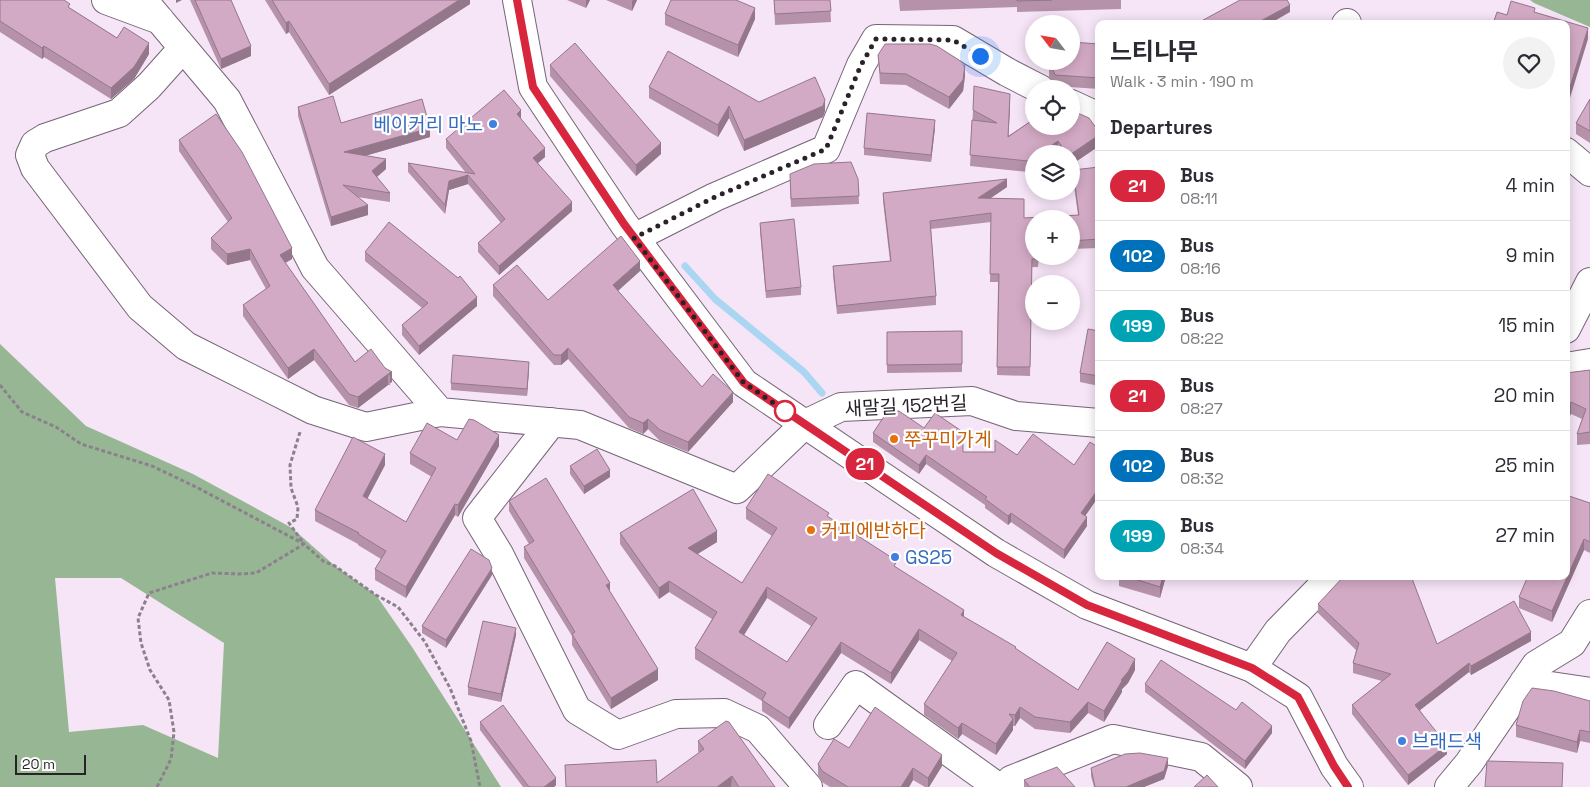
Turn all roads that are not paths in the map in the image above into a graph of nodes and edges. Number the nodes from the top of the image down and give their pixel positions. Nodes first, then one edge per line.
1 (106, 0) edge
2 (517, 0) edge
3 (152, 10) edge
4 (184, 48) junction
5 (1025, 81) edge
6 (1080, 108) edge
7 (1095, 115) edge
8 (1570, 155) edge
9 (1590, 172) edge
10 (634, 238) junction
11 (1590, 282) edge
12 (1570, 321) edge
13 (1590, 363) edge
14 (1570, 366) edge
15 (440, 412) junction
16 (552, 422) junction
17 (1095, 423) edge
18 (805, 424) junction
19 (1328, 580) edge
20 (1590, 614) edge
21 (1252, 668) junction
22 (1524, 682) junction
23 (1590, 692) edge
24 (828, 725) dead end
25 (1334, 780) edge
26 (808, 787) edge
27 (998, 787) edge
28 (1004, 787) edge
29 (1238, 787) edge
30 (1449, 787) edge

1 - 3 street
2 - 10 street
3 - 4 street
4 - 15 street
4 - 15 street
5 - 10 street
6 - 7 street
8 - 9 street
10 - 18 street
11 - 12 street
13 - 14 street
15 - 16 street
16 - 18 street, 새말길 152번길
16 - 26 street
17 - 18 street, 새말길 152번길
18 - 21 street
19 - 21 street
20 - 22 street
21 - 25 street
22 - 23 street
22 - 30 street
24 - 27 street
28 - 29 street

